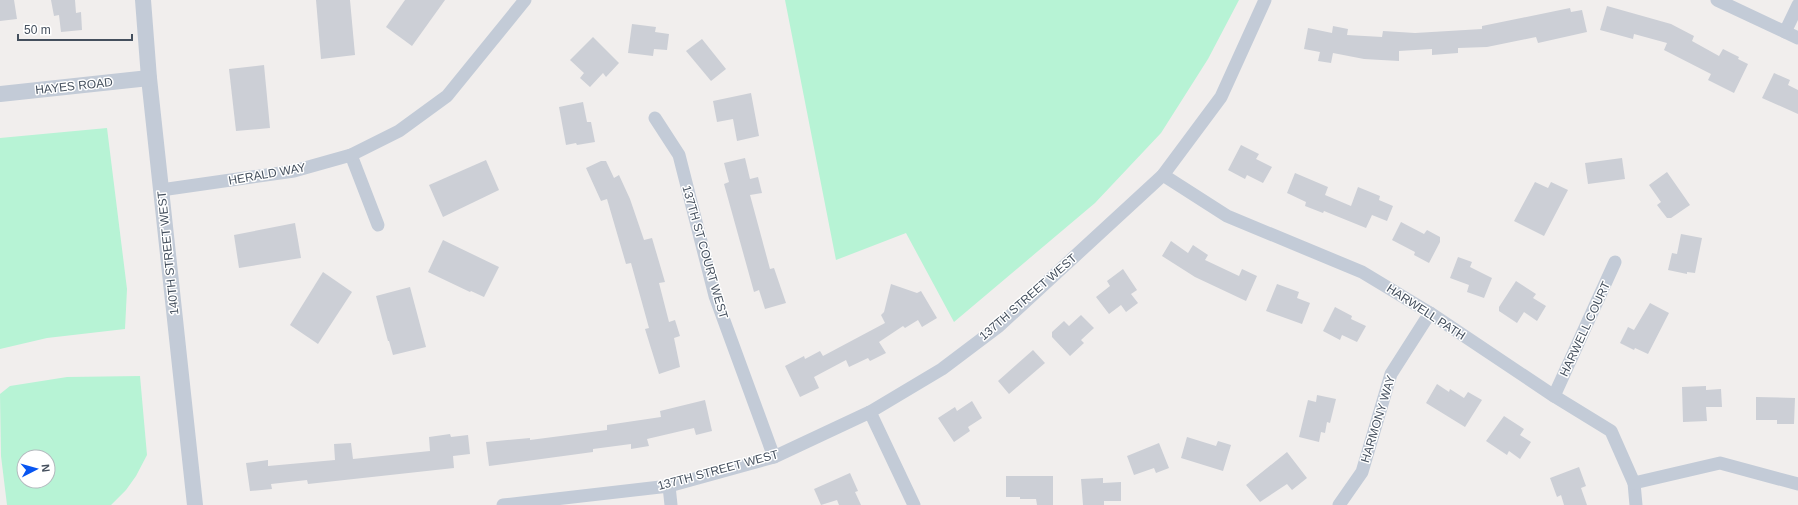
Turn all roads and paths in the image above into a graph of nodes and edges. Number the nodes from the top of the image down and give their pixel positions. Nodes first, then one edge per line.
1 (143, 0) edge
2 (525, 0) edge
3 (1266, 0) edge
4 (1717, 0) edge
5 (1798, 5) edge
6 (1785, 32) junction
7 (1798, 38) edge
8 (149, 78) junction
9 (0, 94) edge
10 (655, 118) dead end
11 (351, 155) junction
12 (1163, 175) junction
13 (161, 190) junction
14 (378, 225) dead end
15 (1615, 262) dead end
16 (1430, 313) junction
17 (1554, 396) junction
18 (870, 412) junction
19 (774, 457) junction
20 (1634, 483) junction
21 (1798, 484) edge
22 (669, 486) junction
23 (195, 505) edge
24 (503, 505) edge
25 (671, 505) edge
26 (914, 505) edge
27 (1339, 505) edge
28 (1636, 505) edge

1 - 8 street, 140TH STREET WEST
2 - 11 street, HERALD WAY
3 - 12 street, 137TH STREET WEST
4 - 6 street
5 - 6 street
6 - 7 street
8 - 9 street, HAYES ROAD
8 - 13 street, 140TH STREET WEST
10 - 19 street, 137TH ST COURT WEST
11 - 13 street, HERALD WAY
11 - 14 street
12 - 16 street, HARWELL PATH
12 - 18 street, 137TH STREET WEST
13 - 23 street, 140TH STREET WEST
15 - 17 street, HARWELL COURT
16 - 17 street, HARWELL PATH
16 - 27 street, HARMONY WAY
17 - 20 street, HARWELL PATH
18 - 19 street, 137TH STREET WEST
18 - 26 street
19 - 22 street, 137TH STREET WEST
20 - 21 street
20 - 28 street, HARWELL PATH
22 - 24 street, 137TH STREET WEST
22 - 25 street

